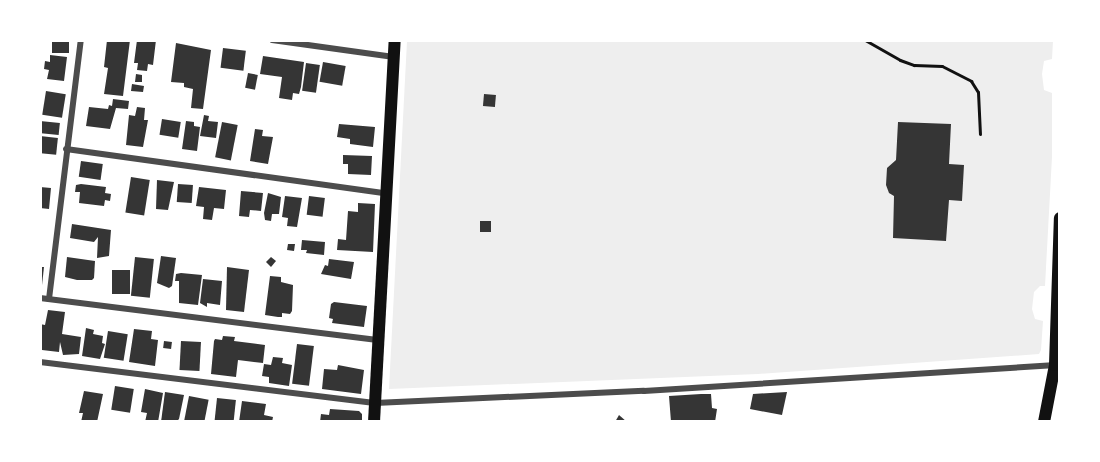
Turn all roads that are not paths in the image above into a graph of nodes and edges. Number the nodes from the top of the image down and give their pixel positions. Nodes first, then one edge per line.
1 (81, 40) edge
2 (272, 40) edge
3 (395, 40) edge
4 (394, 57) junction
5 (66, 149) junction
6 (385, 193) junction
7 (1059, 218) edge
8 (40, 298) edge
9 (49, 299) junction
10 (377, 340) junction
11 (40, 362) edge
12 (1057, 365) edge
13 (375, 403) junction
14 (374, 422) edge
15 (1044, 422) edge

1 - 5 street
2 - 4 street
3 - 4 main road
4 - 6 main road
5 - 6 street
5 - 9 street
6 - 10 main road
7 - 12 main road
8 - 9 street
9 - 10 street
10 - 13 main road
11 - 13 street
12 - 13 street
12 - 15 main road
13 - 14 main road

